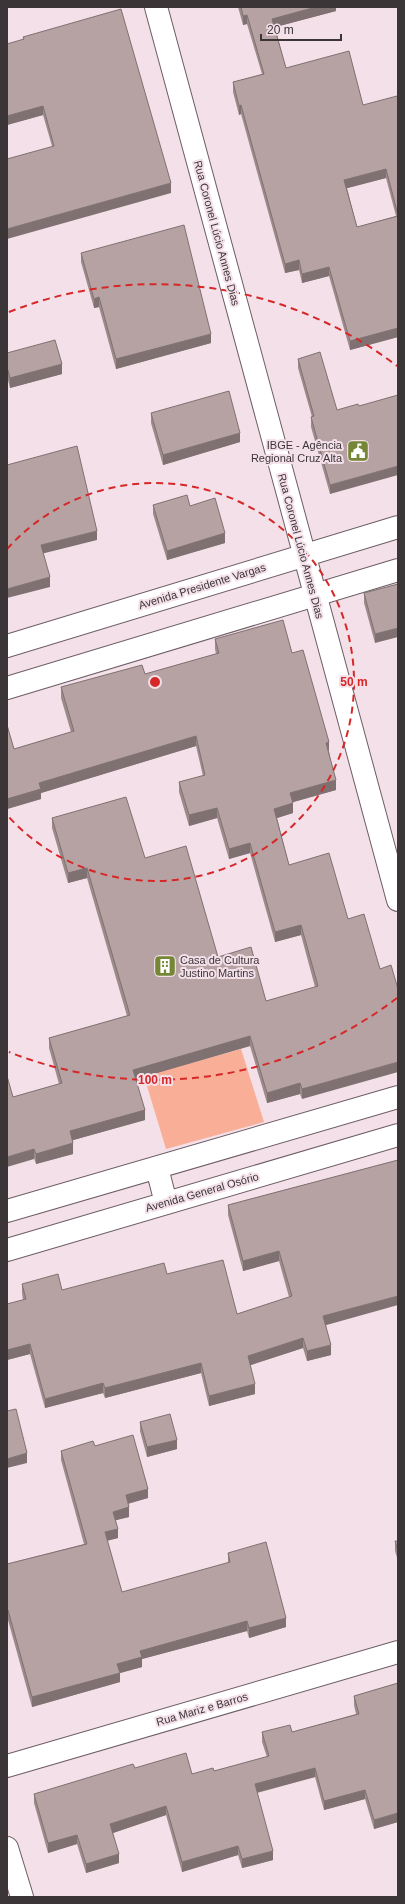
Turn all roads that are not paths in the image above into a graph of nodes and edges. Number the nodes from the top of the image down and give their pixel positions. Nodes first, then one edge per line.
1 (156, 7) edge
2 (398, 527) edge
3 (303, 555) junction
4 (398, 570) edge
5 (314, 594) junction
6 (7, 646) edge
7 (7, 688) edge
8 (398, 900) edge
9 (398, 1097) edge
10 (398, 1135) edge
11 (157, 1168) junction
12 (166, 1203) junction
13 (7, 1211) edge
14 (7, 1250) edge
15 (398, 1652) edge
16 (7, 1766) edge
17 (7, 1848) edge
18 (22, 1897) edge

1 - 3 street, Rua Coronel Lúcio Annes Dias
2 - 3 street, Avenida Presidente Vargas
3 - 5 street, Rua Coronel Lúcio Annes Dias
3 - 6 street, Avenida Presidente Vargas
4 - 5 street
5 - 7 street
5 - 8 street, Rua Coronel Lúcio Annes Dias
9 - 11 street
10 - 12 street, Avenida General Osório
11 - 12 street
11 - 13 street
12 - 14 street, Avenida General Osório
15 - 16 street, Rua Mariz e Barros
17 - 18 street

